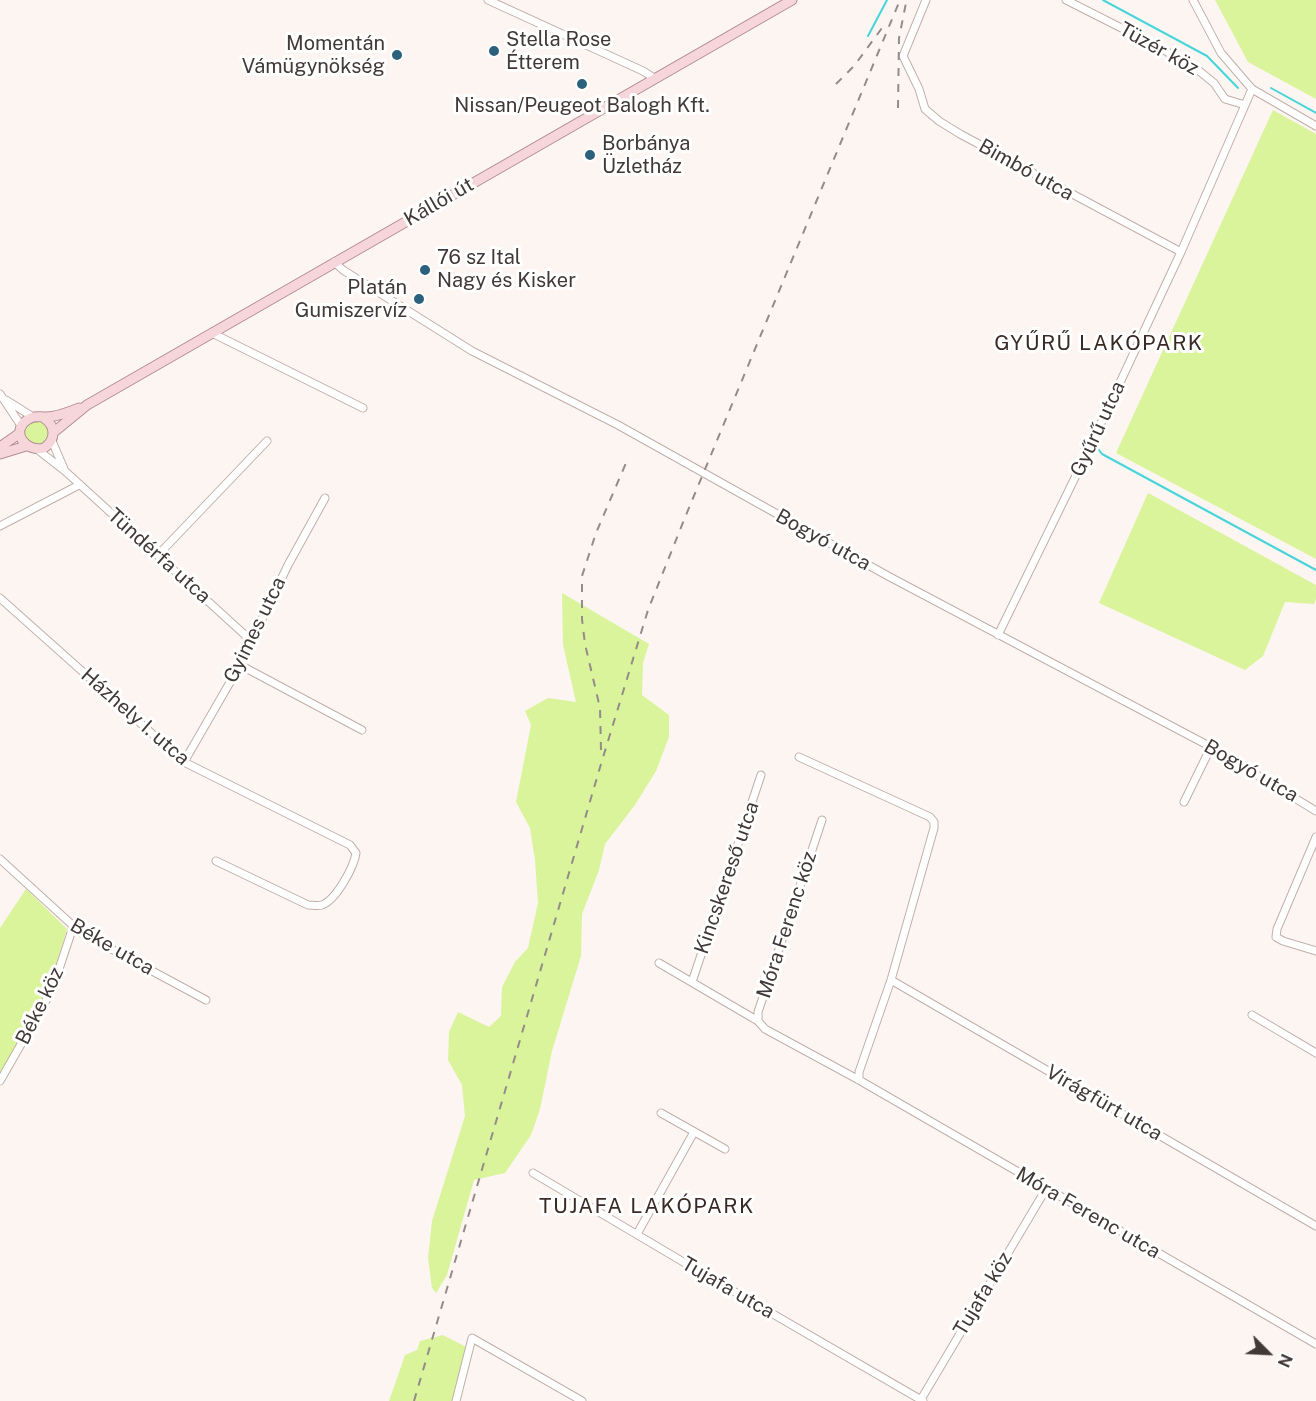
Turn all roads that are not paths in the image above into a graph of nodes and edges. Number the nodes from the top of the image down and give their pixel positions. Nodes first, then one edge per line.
1 (488, 0) edge
2 (792, 0) edge
3 (926, 0) edge
4 (1065, 0) edge
5 (1193, 0) edge
6 (654, 78) junction
7 (1252, 89) junction
8 (1245, 105) junction
9 (1316, 126) edge
10 (1181, 252) junction
11 (334, 262) junction
12 (212, 333) junction
13 (2, 396) edge
14 (87, 405) junction
15 (363, 408) dead end
16 (33, 417) junction
17 (44, 418) junction
18 (21, 430) junction
19 (53, 436) junction
20 (267, 441) dead end
21 (26, 446) junction
22 (0, 447) edge
23 (38, 450) junction
24 (0, 454) edge
25 (65, 471) junction
26 (79, 485) junction
27 (324, 498) dead end
28 (0, 526) edge
29 (158, 555) junction
30 (0, 598) edge
31 (998, 635) junction
32 (249, 644) junction
33 (240, 665) junction
34 (362, 730) dead end
35 (1210, 747) junction
36 (799, 757) dead end
37 (184, 762) junction
38 (762, 775) dead end
39 (1184, 802) dead end
40 (1316, 811) edge
41 (822, 820) dead end
42 (1316, 837) edge
43 (0, 859) edge
44 (216, 861) dead end
45 (73, 927) junction
46 (1316, 951) edge
47 (659, 963) dead end
48 (891, 980) junction
49 (692, 982) junction
50 (206, 1000) dead end
51 (1252, 1015) dead end
52 (758, 1022) junction
53 (1316, 1053) edge
54 (860, 1080) junction
55 (0, 1081) edge
56 (661, 1113) dead end
57 (694, 1132) junction
58 (725, 1149) dead end
59 (534, 1173) dead end
60 (1046, 1189) junction
61 (1316, 1226) edge
62 (637, 1234) junction
63 (464, 1334) dead end
64 (472, 1338) junction
65 (1316, 1344) edge
66 (921, 1400) edge
67 (456, 1401) edge
68 (582, 1401) edge

1 - 6 street
2 - 6 main road, Kállói út
3 - 10 street, Bimbó utca
4 - 8 street, Tüzér köz
5 - 7 street
6 - 11 main road, Kállói út
7 - 8 street, Gyűrű utca
7 - 9 street
8 - 10 street, Gyűrű utca
10 - 31 street, Gyűrű utca
11 - 12 main road, Kállói út
11 - 31 street, Bogyó utca
12 - 14 main road, Kállói út
12 - 15 street
13 - 16 street
13 - 18 street
14 - 17 main road, Kállói út
14 - 19 main road, Kállói út
16 - 17 main road, Kállói út
16 - 18 main road
17 - 19 main road
18 - 21 main road
18 - 22 main road
19 - 23 main road, Kállói út
19 - 25 street, Tündérfa utca
20 - 29 street
21 - 23 main road
21 - 24 main road
23 - 25 street, Tündérfa utca
25 - 26 street, Tündérfa utca
26 - 28 street
26 - 29 street, Tündérfa utca
27 - 32 street, Gyimes utca
29 - 32 street, Tündérfa utca
30 - 37 street, Házhely I. utca
31 - 35 street, Bogyó utca
32 - 33 street, Gyimes utca
33 - 34 street
33 - 37 street, Gyimes utca
35 - 39 street
35 - 40 street, Bogyó utca
36 - 48 street
37 - 44 street, Házhely I. utca
38 - 49 street, Kincskereső utca
41 - 52 street, Móra Ferenc köz
42 - 46 street
43 - 45 street, Béke utca
45 - 50 street, Béke utca
45 - 55 street, Béke köz
47 - 49 street
48 - 54 street
48 - 61 street, Virágfürt utca
49 - 52 street
51 - 53 street
52 - 54 street, Móra Ferenc köz
54 - 60 street, Móra Ferenc utca
56 - 57 street
57 - 58 street
57 - 62 street
59 - 62 street, Tujafa utca
60 - 65 street, Móra Ferenc utca
60 - 66 street, Tujafa köz
62 - 66 street, Tujafa utca
63 - 64 street
64 - 67 street
64 - 68 street

